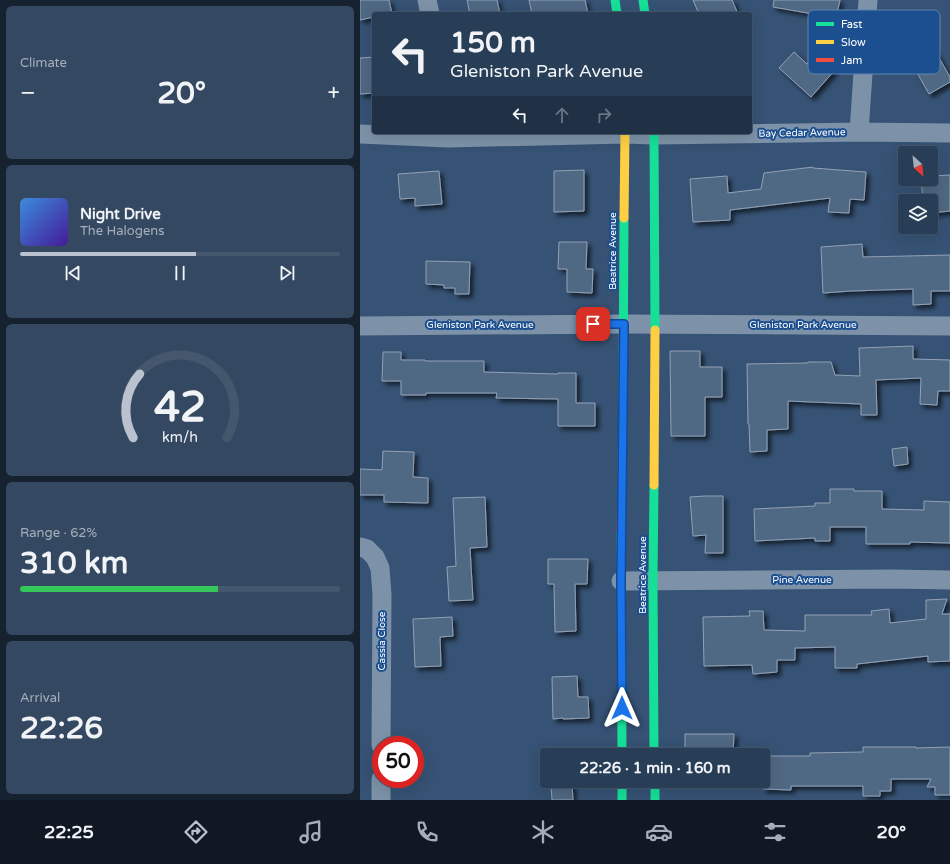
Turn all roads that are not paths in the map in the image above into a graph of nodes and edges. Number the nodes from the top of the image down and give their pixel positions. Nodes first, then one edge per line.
1 (427, 0) edge
2 (615, 0) edge
3 (643, 0) edge
4 (868, 0) edge
5 (867, 10) edge
6 (430, 12) edge
7 (617, 12) edge
8 (645, 12) edge
9 (863, 74) edge
10 (859, 132) junction
11 (752, 133) edge
12 (950, 133) edge
13 (360, 134) edge
14 (536, 134) edge
15 (626, 134) edge
16 (654, 134) edge
17 (447, 135) edge
18 (624, 324) junction
19 (655, 324) junction
20 (360, 326) edge
21 (950, 326) edge
22 (360, 547) edge
23 (653, 580) junction
24 (950, 580) edge
25 (621, 581) junction
26 (381, 736) edge
27 (622, 748) edge
28 (654, 748) edge
29 (381, 788) edge
30 (622, 788) edge
31 (654, 788) edge
32 (381, 800) edge
33 (622, 800) edge
34 (655, 800) edge

1 - 6 street
2 - 7 main road
3 - 8 main road
4 - 5 street
9 - 10 street
10 - 11 street, Bay Cedar Avenue
10 - 12 street, Bay Cedar Avenue
13 - 17 street, Bay Cedar Avenue
14 - 17 street, Bay Cedar Avenue
15 - 18 main road, Beatrice Avenue
16 - 19 main road, Beatrice Avenue
18 - 19 street, Gleniston Park Avenue
18 - 20 street, Gleniston Park Avenue
18 - 25 main road, Beatrice Avenue
19 - 21 street, Gleniston Park Avenue
19 - 23 main road, Beatrice Avenue
22 - 26 street, Cassia Close
23 - 24 street, Pine Avenue
23 - 25 street, Pine Avenue
23 - 28 main road, Beatrice Avenue
25 - 27 main road, Beatrice Avenue
29 - 32 street
30 - 33 main road
31 - 34 main road

